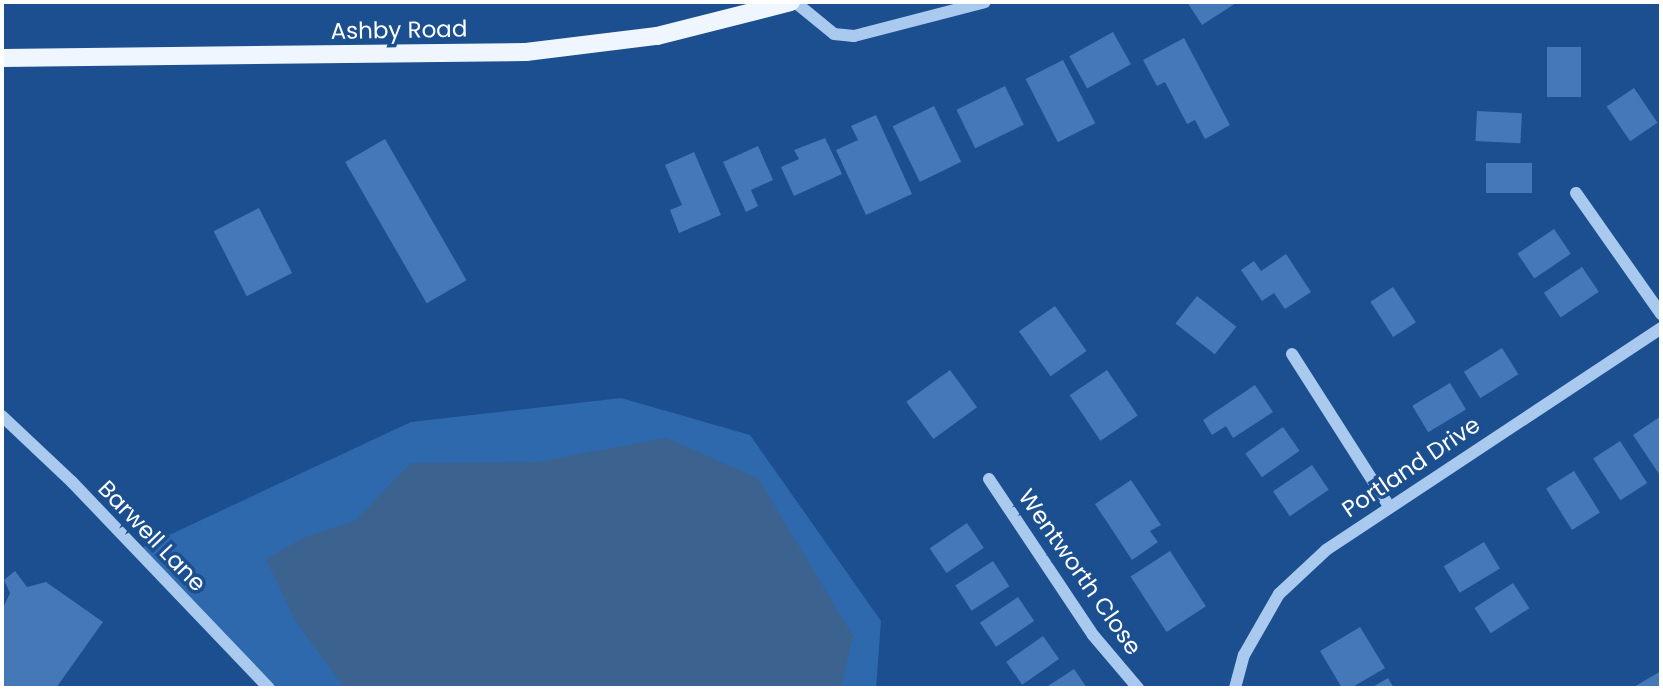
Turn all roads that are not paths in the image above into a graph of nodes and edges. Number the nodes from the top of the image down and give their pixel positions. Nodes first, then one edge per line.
1 (793, 2) edge
2 (985, 2) edge
3 (2, 58) edge
4 (1576, 193) dead end
5 (1661, 314) edge
6 (1661, 328) edge
7 (1292, 354) dead end
8 (2, 416) edge
9 (989, 479) dead end
10 (1389, 506) junction
11 (269, 688) edge
12 (1138, 688) edge
13 (1235, 688) edge

1 - 2 street
1 - 3 main road, Ashby Road
4 - 5 street
6 - 10 street, Portland Drive
7 - 10 street
8 - 11 street, Barwell Lane
9 - 12 street, Wentworth Close
10 - 13 street, Portland Drive

